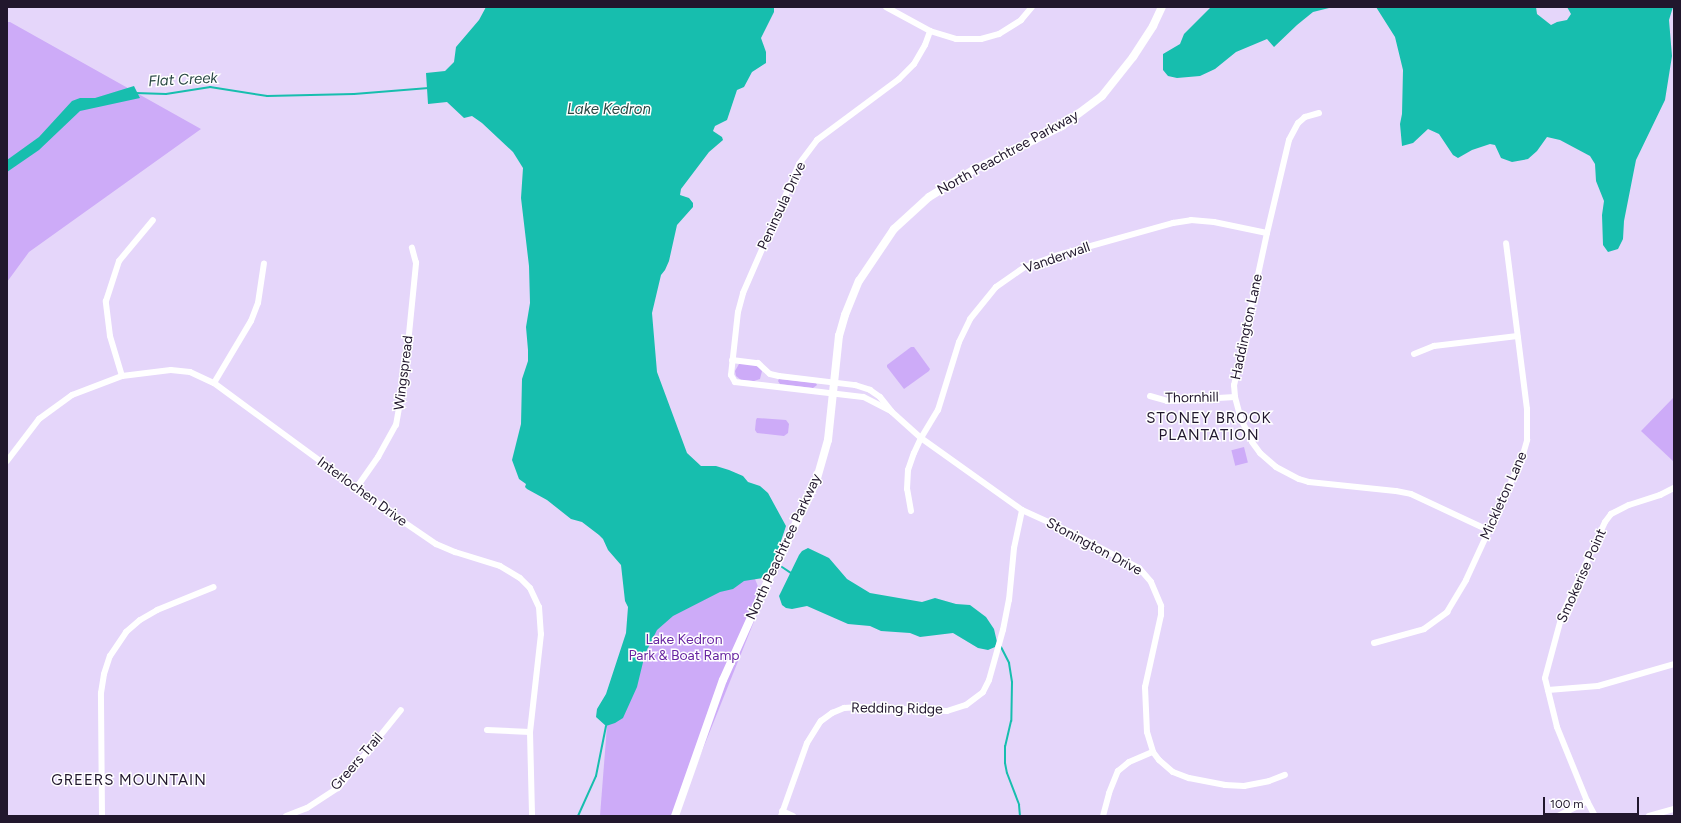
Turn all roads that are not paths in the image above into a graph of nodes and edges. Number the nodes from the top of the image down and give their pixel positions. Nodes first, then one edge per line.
1 (886, 7) edge
2 (1032, 7) edge
3 (1162, 7) edge
4 (930, 31) junction
5 (1319, 113) dead end
6 (154, 220) dead end
7 (1266, 233) junction
8 (1506, 243) dead end
9 (412, 248) dead end
10 (264, 262) dead end
11 (1516, 336) junction
12 (1414, 354) dead end
13 (732, 360) junction
14 (773, 374) junction
15 (122, 376) junction
16 (834, 382) junction
17 (214, 383) junction
18 (771, 386) junction
19 (833, 394) junction
20 (1150, 396) dead end
21 (1235, 397) junction
22 (892, 412) junction
23 (921, 438) junction
24 (7, 461) edge
25 (357, 487) junction
26 (1674, 488) edge
27 (1022, 510) junction
28 (911, 511) dead end
29 (1488, 530) junction
30 (214, 587) dead end
31 (1374, 643) dead end
32 (1674, 664) edge
33 (1548, 690) junction
34 (401, 710) dead end
35 (487, 730) dead end
36 (530, 732) junction
37 (1153, 752) junction
38 (1285, 775) dead end
39 (1587, 802) junction
40 (1674, 809) edge
41 (781, 814) edge
42 (102, 816) edge
43 (286, 816) edge
44 (532, 816) edge
45 (675, 816) edge
46 (793, 816) edge
47 (1103, 816) edge
48 (1558, 816) edge
49 (1595, 816) edge
50 (1649, 816) edge

1 - 4 street
2 - 4 street
3 - 16 street, North Peachtree Parkway
4 - 13 street, Peninsula Drive
5 - 7 street, Haddington Lane
6 - 15 street
7 - 21 street, Haddington Lane
7 - 23 street, Vanderwall
8 - 11 street, Mickleton Lane
9 - 25 street, Wingspread
10 - 17 street
11 - 12 street
11 - 29 street, Mickleton Lane
13 - 14 street
13 - 18 street, Peninsula Drive
14 - 16 street
14 - 18 street
15 - 17 street, Interlochen Drive
15 - 24 street, Interlochen Drive
16 - 19 street, North Peachtree Parkway
16 - 22 street, Stonington Drive
17 - 25 street, Interlochen Drive
18 - 19 street, Peninsula Drive
19 - 22 street, Stonington Drive
19 - 45 street, North Peachtree Parkway
20 - 21 street, Thornhill
21 - 29 street, Haddington Lane
22 - 23 street, Stonington Drive
23 - 27 street, Stonington Drive
23 - 28 street, Vanderwall
25 - 36 street, Interlochen Drive
26 - 33 street, Smokerise Point
27 - 37 street, Stonington Drive
27 - 41 street, Redding Ridge
29 - 31 street, Mickleton Lane
30 - 42 street
32 - 33 street
33 - 39 street, Smokerise Point
34 - 43 street, Greers Trail
35 - 36 street
36 - 44 street, Interlochen Drive
37 - 38 street, Stonington Drive
37 - 47 street
39 - 48 street
39 - 49 street, Smokerise Point
40 - 50 street
41 - 46 street

